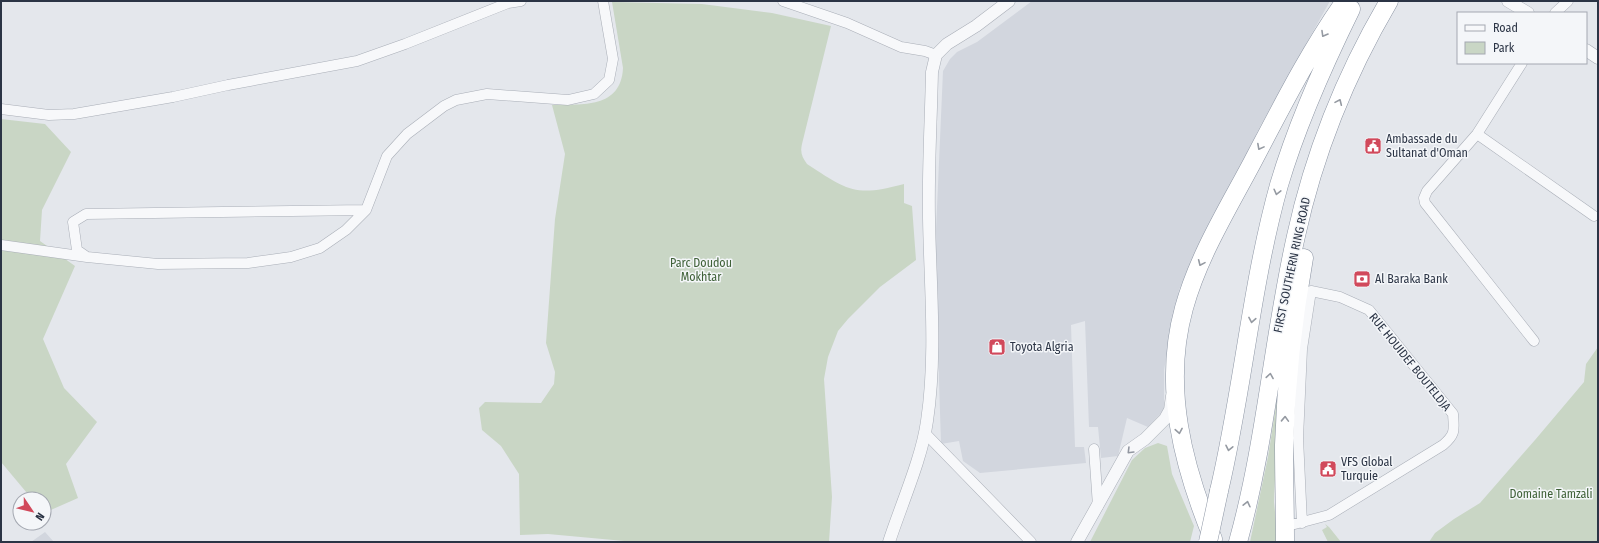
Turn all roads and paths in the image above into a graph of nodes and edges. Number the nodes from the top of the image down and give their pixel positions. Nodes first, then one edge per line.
1 (521, 1) edge
2 (603, 1) edge
3 (783, 1) edge
4 (1009, 1) edge
5 (1345, 1) edge
6 (1355, 1) edge
7 (1389, 1) edge
8 (1508, 1) edge
9 (1568, 1) edge
10 (1526, 12) edge
11 (1556, 12) edge
12 (1587, 51) edge
13 (936, 55) junction
14 (1598, 58) edge
15 (1521, 64) edge
16 (1, 108) edge
17 (1330, 125) junction
18 (1477, 134) junction
19 (366, 210) junction
20 (1594, 216) dead end
21 (1, 245) edge
22 (87, 257) junction
23 (1534, 340) dead end
24 (1175, 373) junction
25 (924, 433) junction
26 (1094, 449) dead end
27 (1098, 506) junction
28 (1293, 533) edge
29 (889, 542) edge
30 (1031, 542) edge
31 (1077, 542) edge
32 (1208, 542) edge
33 (1214, 542) edge
34 (1238, 542) edge

1 - 16 street
2 - 19 street
3 - 13 street
4 - 13 street
5 -> 24 highway
6 -> 32 highway, bridge
17 -> 7 highway, FIRST SOUTHERN RING ROAD
8 - 10 street
9 - 11 street
12 - 14 street
13 - 25 street
15 - 18 street
28 -> 17 highway
34 -> 17 highway, FIRST SOUTHERN RING ROAD
18 - 20 street
18 - 23 street
19 - 22 street
19 - 22 street
21 - 22 street
24 -> 27 street
24 -> 33 highway
25 - 29 street
25 - 30 street
26 - 27 street
27 - 31 street
28 - 28 street, RUE HOUIDEF BOUTELDJA

